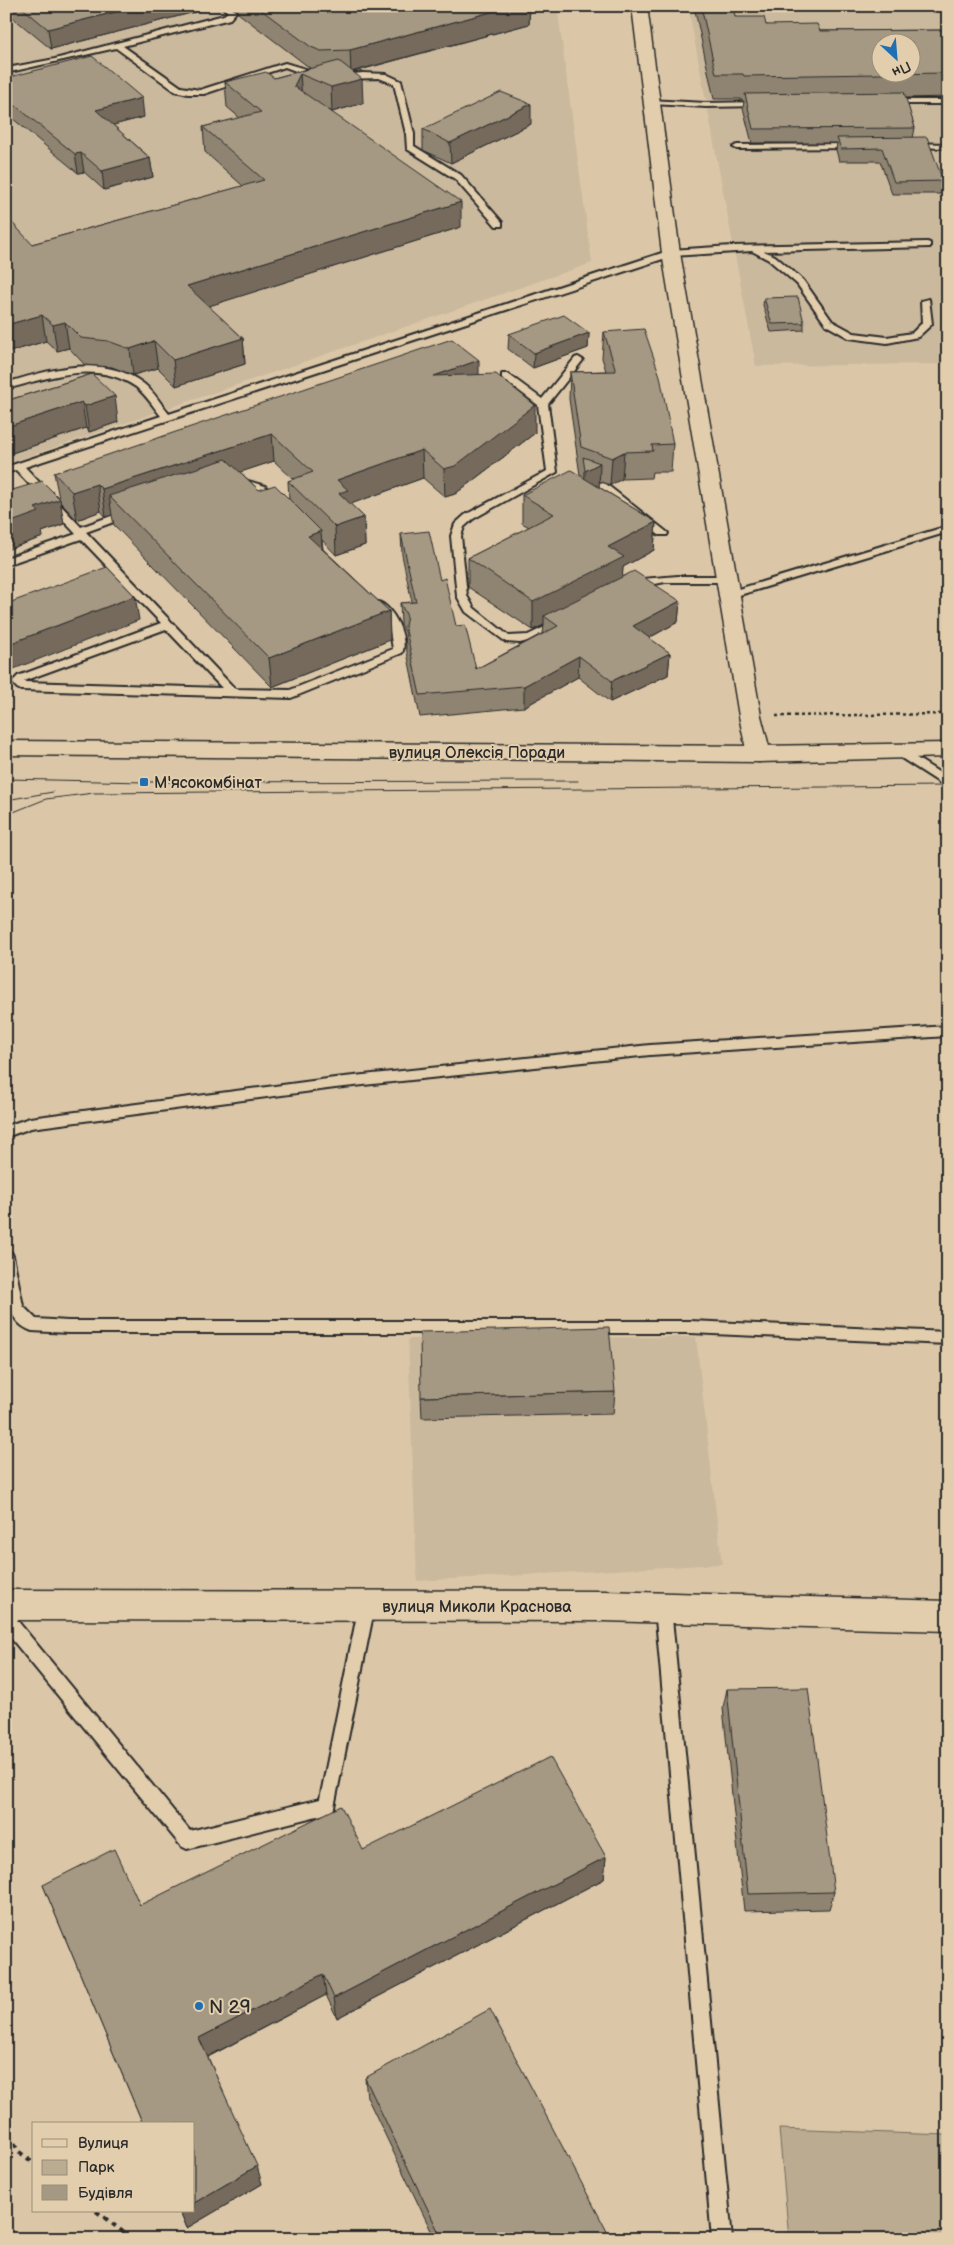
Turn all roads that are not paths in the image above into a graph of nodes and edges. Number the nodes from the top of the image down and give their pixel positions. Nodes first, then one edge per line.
1 (224, 6) edge
2 (638, 6) edge
3 (118, 46) junction
4 (7, 71) edge
5 (323, 77) edge
6 (333, 77) edge
7 (652, 102) junction
8 (880, 102) edge
9 (948, 102) edge
10 (774, 104) edge
11 (902, 145) edge
12 (863, 146) edge
13 (948, 146) edge
14 (737, 147) dead end
15 (499, 224) dead end
16 (927, 245) dead end
17 (750, 249) junction
18 (671, 253) junction
19 (926, 301) dead end
20 (578, 360) dead end
21 (505, 376) dead end
22 (6, 386) edge
23 (543, 404) junction
24 (167, 417) junction
25 (18, 466) junction
26 (6, 470) edge
27 (561, 475) junction
28 (230, 482) edge
29 (282, 509) edge
30 (135, 511) edge
31 (948, 530) edge
32 (663, 532) dead end
33 (81, 533) junction
34 (6, 562) edge
35 (728, 587) junction
36 (620, 591) edge
37 (372, 599) edge
38 (567, 619) edge
39 (168, 624) junction
40 (232, 692) junction
41 (6, 748) edge
42 (948, 750) edge
43 (899, 751) junction
44 (759, 754) junction
45 (948, 784) edge
46 (948, 1031) edge
47 (6, 1132) edge
48 (6, 1256) edge
49 (948, 1338) edge
50 (6, 1605) edge
51 (367, 1605) junction
52 (663, 1608) junction
53 (948, 1616) edge
54 (6, 1619) edge
55 (722, 2239) edge

1 - 3 lane
2 - 7 street
3 - 4 lane
3 - 5 lane
6 - 15 lane
7 - 10 lane
7 - 18 street
8 - 9 lane
11 - 13 lane
12 - 14 lane
16 - 17 lane
17 - 18 lane
17 - 19 lane
18 - 24 lane
18 - 35 street
20 - 23 lane
21 - 23 lane
22 - 24 lane
23 - 27 lane
24 - 25 lane
25 - 26 lane
25 - 33 lane
27 - 32 lane
27 - 38 lane
28 - 29 lane
30 - 33 lane
31 - 35 lane
33 - 34 lane
33 - 39 lane
35 - 36 lane
35 - 44 street
37 - 40 lane
39 - 40 lane
39 - 40 lane
41 - 44 street, вулиця Олексія Поради
42 - 43 street, вулиця Олексія Поради
43 - 44 street, вулиця Олексія Поради
43 - 45 lane
46 - 47 lane
48 - 49 lane
50 - 51 street, вулиця Миколи Краснова
51 - 52 street, вулиця Миколи Краснова
51 - 54 lane
52 - 53 street, вулиця Миколи Краснова
52 - 55 lane

